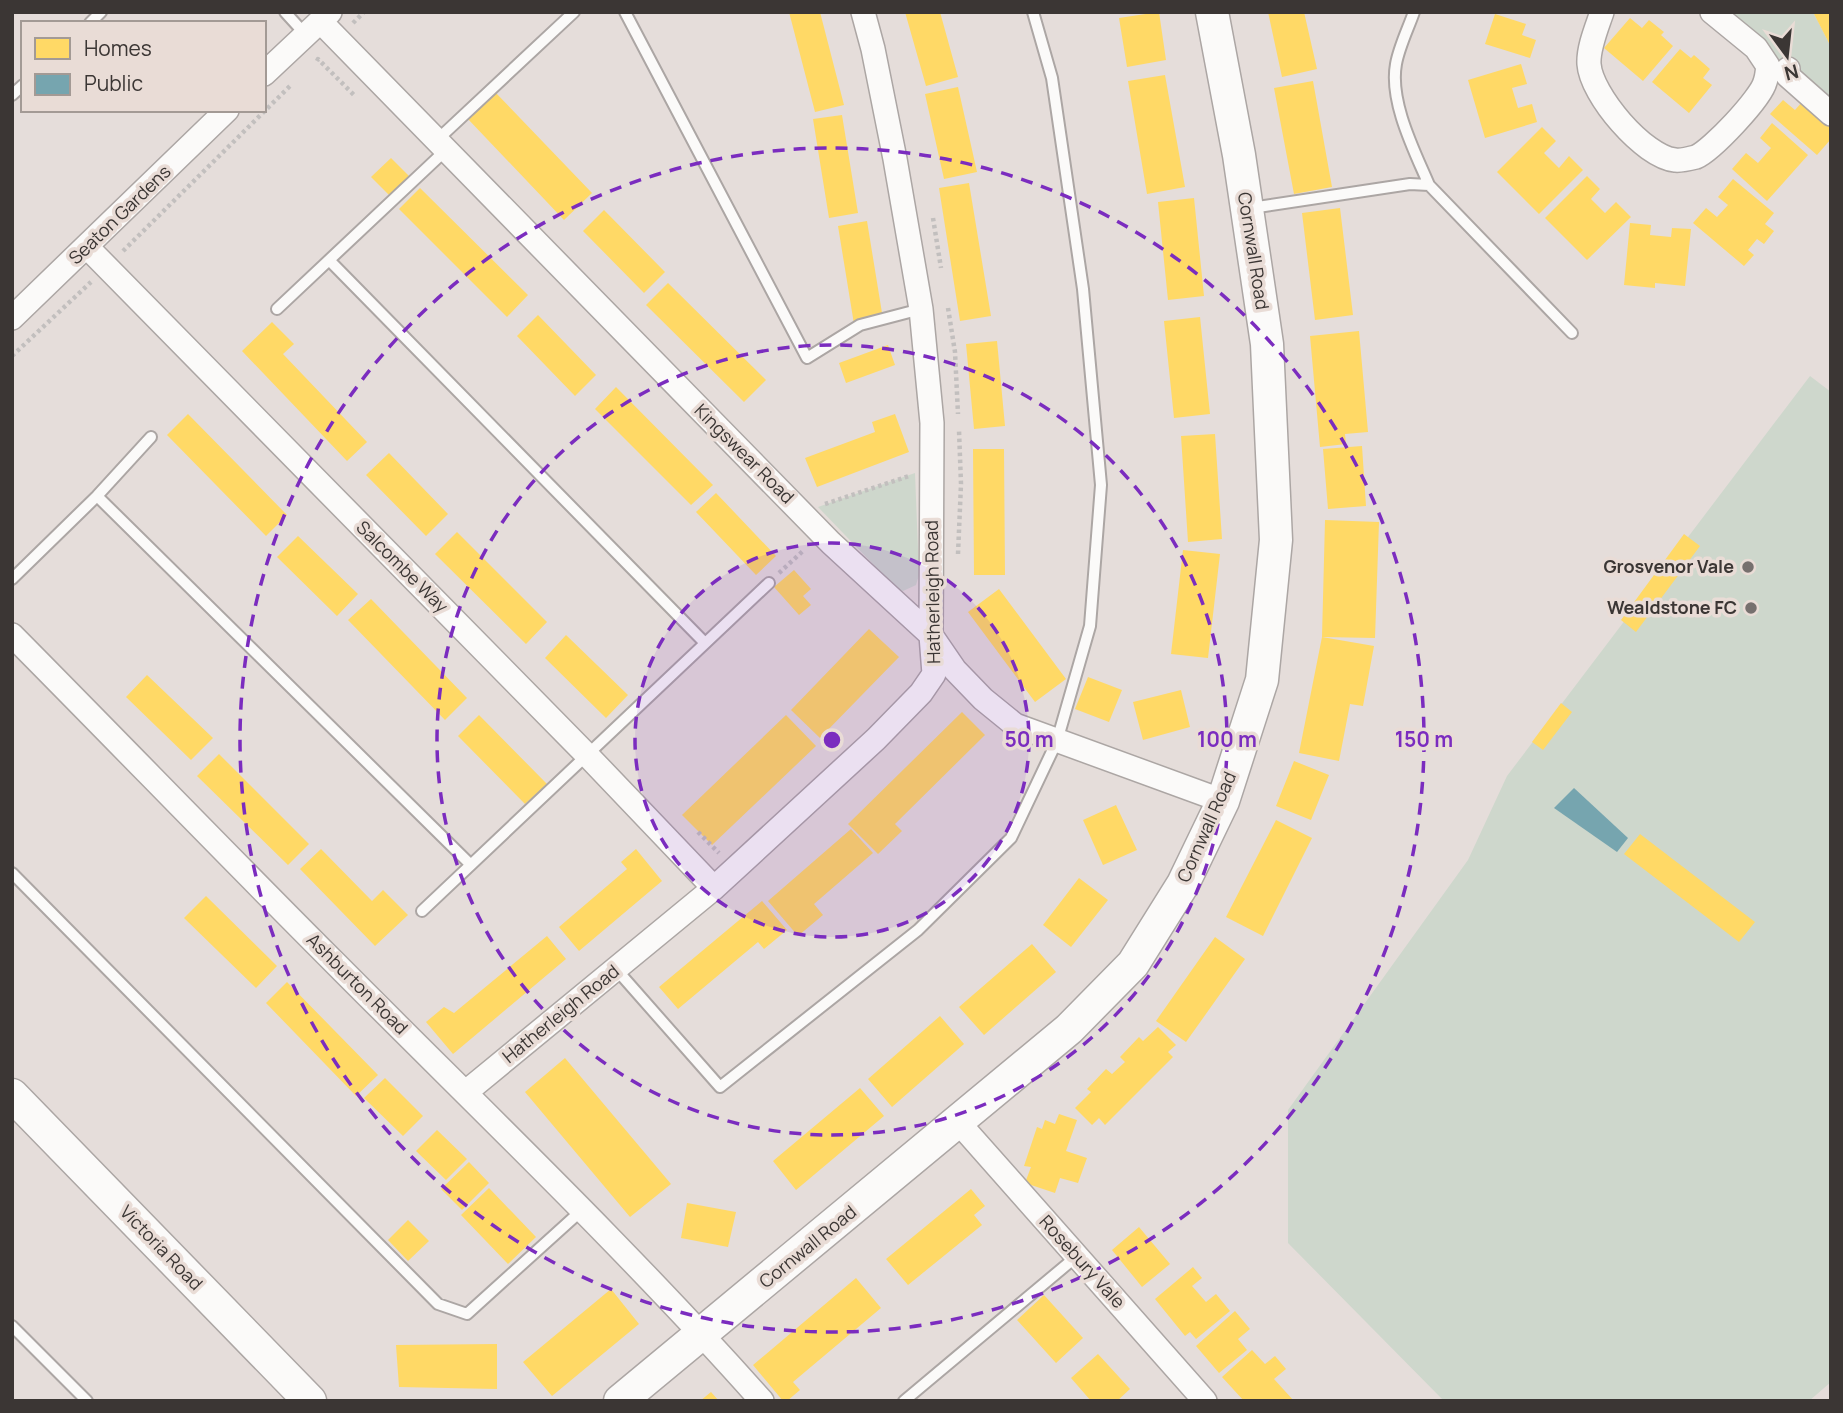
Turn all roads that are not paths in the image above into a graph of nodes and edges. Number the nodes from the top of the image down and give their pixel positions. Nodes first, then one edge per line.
1 (285, 12) edge
2 (574, 12) edge
3 (625, 12) edge
4 (863, 12) edge
5 (1033, 12) edge
6 (1212, 12) edge
7 (1414, 12) edge
8 (1602, 12) edge
9 (1715, 13) edge
10 (319, 22) edge
11 (1788, 69) dead end
12 (266, 72) edge
13 (225, 112) edge
14 (1831, 114) edge
15 (441, 146) junction
16 (1429, 185) junction
17 (1247, 209) junction
18 (87, 247) junction
19 (329, 260) junction
20 (277, 309) dead end
21 (921, 309) junction
22 (12, 318) edge
23 (1572, 333) dead end
24 (151, 437) dead end
25 (97, 496) junction
26 (12, 579) edge
27 (769, 583) road end
28 (12, 635) edge
29 (931, 635) junction
30 (704, 642) junction
31 (1057, 741) junction
32 (587, 755) junction
33 (1223, 801) junction
34 (470, 864) junction
35 (12, 873) edge
36 (706, 880) junction
37 (422, 911) dead end
38 (616, 969) junction
39 (466, 1092) junction
40 (12, 1095) edge
41 (959, 1123) junction
42 (583, 1209) junction
43 (1077, 1256) junction
44 (12, 1326) edge
45 (702, 1334) junction
46 (87, 1401) edge
47 (310, 1401) edge
48 (620, 1401) edge
49 (762, 1401) edge
50 (904, 1401) edge
51 (1205, 1401) edge

1 - 10 lane
2 - 15 lane
3 - 21 lane
4 - 21 street, Hatherleigh Road
5 - 31 lane
6 - 17 street, Cornwall Road
7 - 16 lane
8 - 9 street
10 - 12 street
10 - 15 street, Kingswear Road
11 - 14 street
13 - 18 street, Seaton Gardens
15 - 19 lane
15 - 29 street, Kingswear Road
16 - 17 lane
16 - 23 lane
17 - 33 street, Cornwall Road
18 - 22 street, Seaton Gardens
18 - 32 street, Salcombe Way
19 - 20 lane
19 - 30 lane
21 - 29 street, Hatherleigh Road
24 - 25 lane
25 - 26 lane
25 - 34 lane
27 - 30 lane
28 - 39 street, Ashburton Road
29 - 31 street, Kingswear Road
29 - 36 street, Hatherleigh Road
30 - 32 lane
31 - 33 street, Kingswear Road
31 - 38 lane
32 - 34 lane
32 - 36 street, Salcombe Way
33 - 41 street, Cornwall Road
34 - 37 lane
35 - 42 lane
36 - 38 street, Hatherleigh Road
38 - 39 street, Hatherleigh Road
39 - 42 street, Ashburton Road
40 - 47 street, Victoria Road
41 - 43 street, Rosebury Vale
41 - 45 street, Cornwall Road
42 - 45 street, Ashburton Road
43 - 50 lane
43 - 51 street, Rosebury Vale
44 - 46 lane
45 - 48 street, Cornwall Road
45 - 49 street, Ashburton Road

